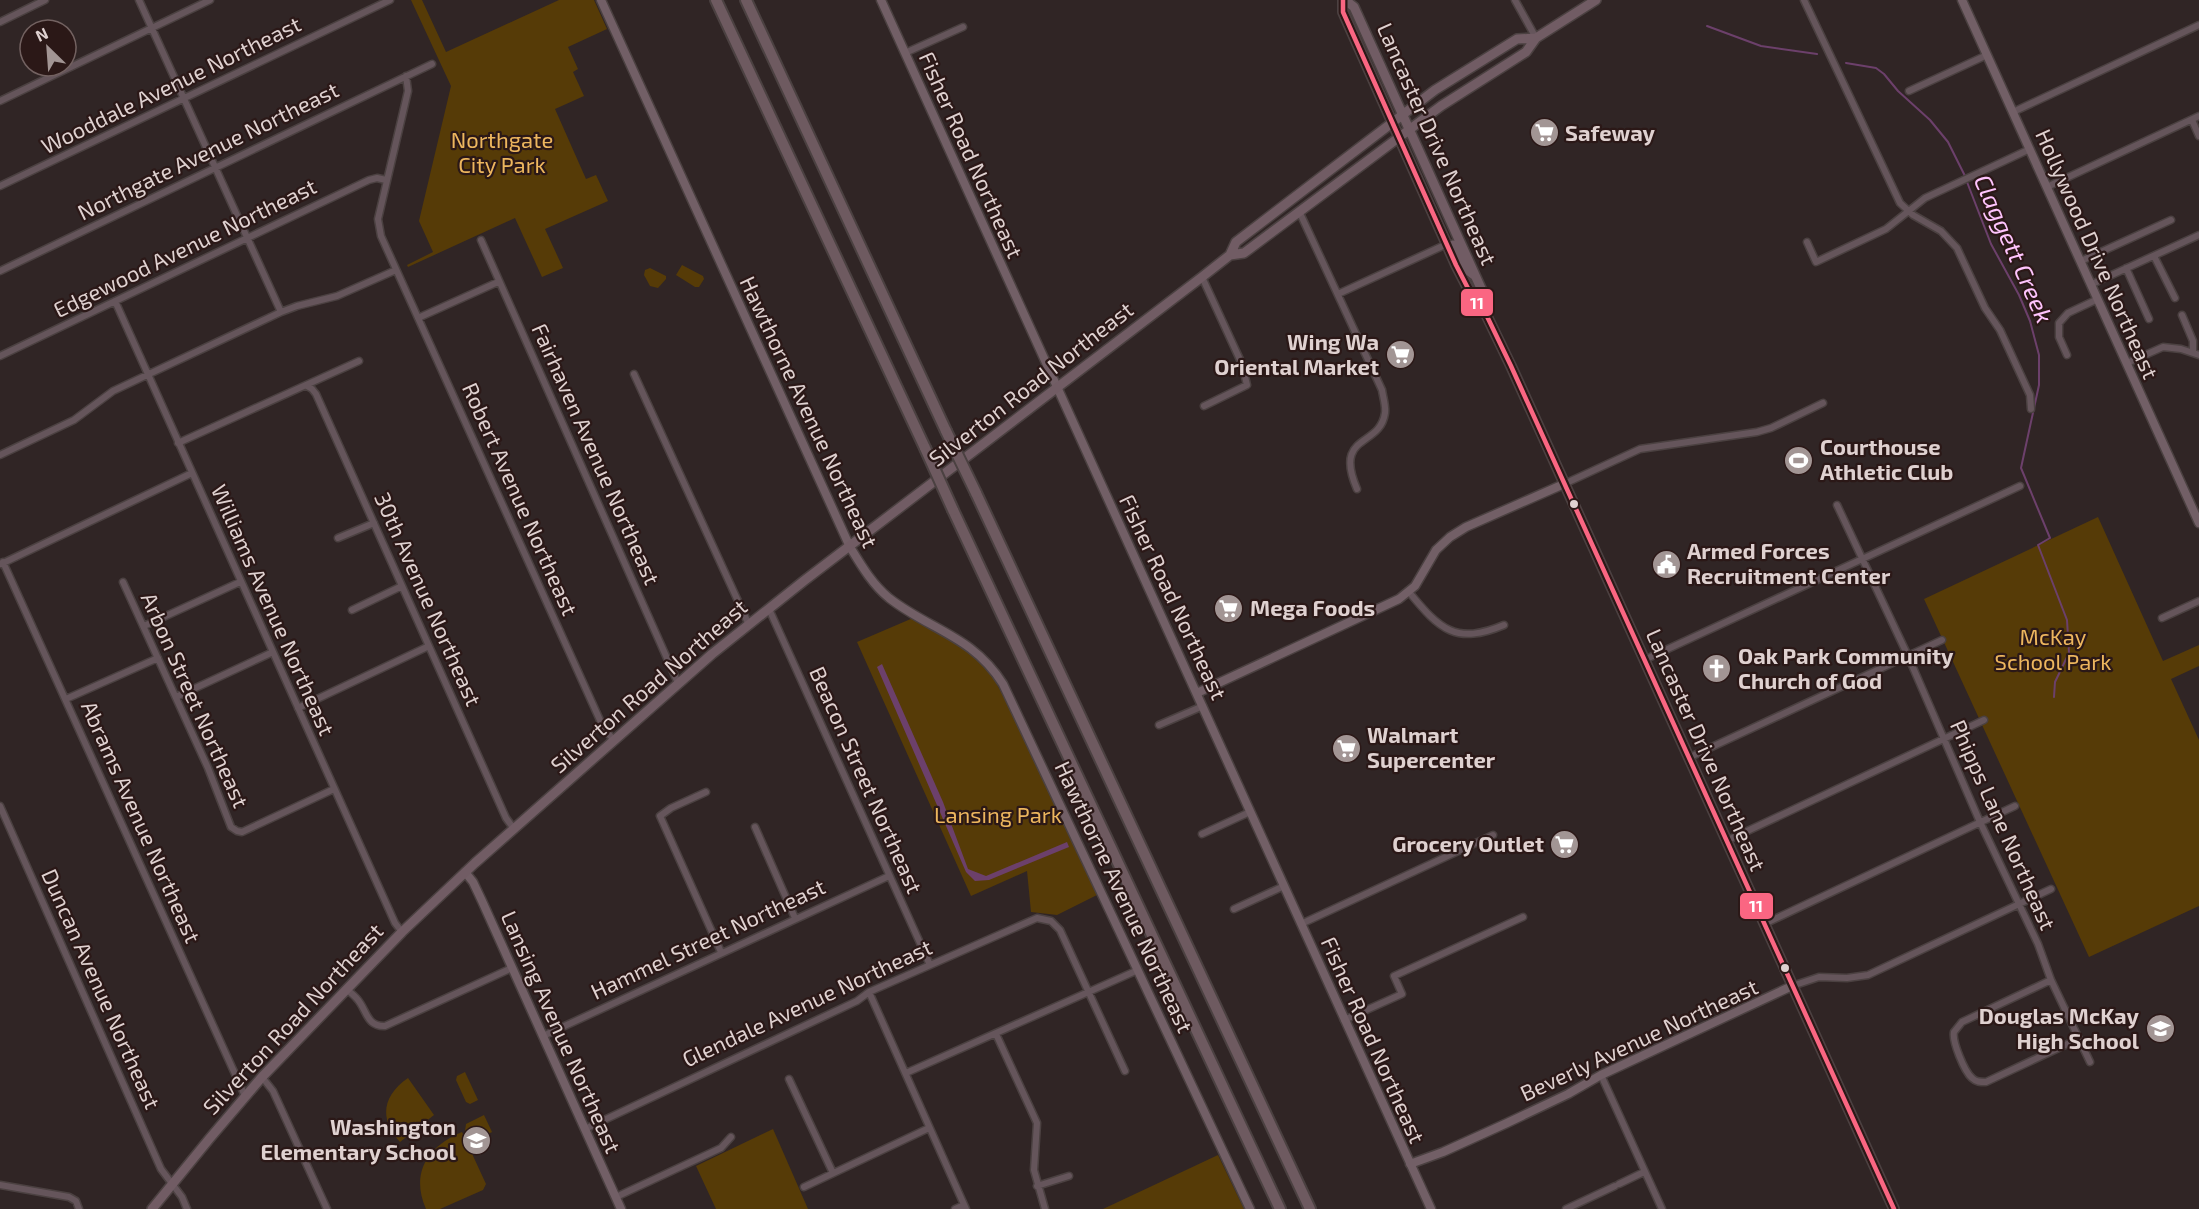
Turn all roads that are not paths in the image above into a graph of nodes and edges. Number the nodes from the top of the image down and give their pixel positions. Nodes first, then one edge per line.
1 (45, 0) edge
2 (139, 0) edge
3 (210, 0) edge
4 (390, 0) edge
5 (601, 0) edge
6 (716, 0) edge
7 (746, 0) edge
8 (881, 0) edge
9 (1344, 0) edge
10 (1515, 0) edge
11 (1596, 0) edge
12 (1804, 0) edge
13 (1962, 0) edge
14 (0, 22) edge
15 (2199, 25) edge
16 (152, 27) junction
17 (963, 27) dead end
18 (1536, 38) junction
19 (905, 53) junction
20 (1987, 54) junction
21 (432, 64) dead end
22 (406, 76) junction
23 (1909, 91) dead end
24 (184, 98) junction
25 (0, 101) edge
26 (2013, 112) junction
27 (1402, 114) junction
28 (2199, 116) edge
29 (2192, 120) junction
30 (1392, 121) junction
31 (1409, 129) junction
32 (2199, 136) edge
33 (1399, 137) junction
34 (2030, 149) junction
35 (215, 167) junction
36 (386, 180) junction
37 (0, 186) edge
38 (2047, 187) junction
39 (1908, 210) junction
40 (1299, 211) junction
41 (2171, 220) dead end
42 (2199, 234) edge
43 (247, 237) junction
44 (481, 240) dead end
45 (1807, 242) dead end
46 (1447, 244) junction
47 (1230, 255) junction
48 (2154, 255) junction
49 (2081, 261) junction
50 (2126, 268) junction
51 (396, 270) junction
52 (0, 271) edge
53 (1476, 276) junction
54 (1202, 277) junction
55 (498, 282) junction
56 (2092, 284) junction
57 (1338, 294) junction
58 (2175, 298) dead end
59 (2098, 299) junction
60 (115, 301) junction
61 (1483, 308) junction
62 (281, 312) junction
63 (2182, 315) dead end
64 (418, 318) junction
65 (2149, 319) dead end
66 (2196, 354) edge
67 (2067, 355) dead end
68 (0, 356) edge
69 (359, 361) dead end
70 (2127, 363) junction
71 (147, 374) junction
72 (634, 374) dead end
73 (306, 386) junction
74 (1058, 387) junction
75 (1823, 403) dead end
76 (1204, 406) dead end
77 (2031, 409) dead end
78 (178, 443) junction
79 (0, 455) edge
80 (192, 474) junction
81 (1564, 484) junction
82 (2020, 486) dead end
83 (1357, 489) dead end
84 (1837, 505) dead end
85 (374, 523) junction
86 (2199, 523) edge
87 (338, 538) dead end
88 (849, 547) junction
89 (1862, 558) junction
90 (2, 563) edge
91 (123, 582) dead end
92 (240, 582) junction
93 (402, 586) junction
94 (1409, 592) junction
95 (2199, 601) edge
96 (769, 609) junction
97 (352, 610) dead end
98 (2162, 618) dead end
99 (748, 625) junction
100 (1504, 625) dead end
101 (144, 626) junction
102 (1942, 640) dead end
103 (429, 646) junction
104 (273, 652) junction
105 (1908, 656) junction
106 (158, 658) junction
107 (1644, 660) junction
108 (678, 682) junction
109 (1197, 693) junction
110 (176, 697) junction
111 (66, 699) junction
112 (1203, 706) junction
113 (298, 708) junction
114 (1984, 720) dead end
115 (1159, 725) dead end
116 (1944, 739) junction
117 (614, 740) junction
118 (1688, 758) junction
119 (334, 789) junction
120 (706, 792) dead end
121 (0, 806) edge
122 (2015, 806) dead end
123 (1250, 812) junction
124 (1980, 822) junction
125 (755, 827) dead end
126 (514, 829) junction
127 (1202, 834) dead end
128 (1493, 835) dead end
129 (1726, 841) junction
130 (465, 872) junction
131 (889, 876) junction
132 (1284, 886) junction
133 (2051, 889) dead end
134 (2019, 904) junction
135 (1234, 909) dead end
136 (1523, 917) dead end
137 (795, 918) junction
138 (1301, 924) junction
139 (1764, 924) junction
140 (402, 932) junction
141 (721, 952) junction
142 (930, 965) junction
143 (512, 968) junction
144 (1138, 970) junction
145 (2051, 980) junction
146 (1792, 986) junction
147 (346, 989) junction
148 (869, 992) junction
149 (1089, 993) junction
150 (1344, 1020) junction
151 (996, 1034) junction
152 (543, 1036) junction
153 (2078, 1039) junction
154 (2090, 1062) dead end
155 (1125, 1071) dead end
156 (906, 1073) junction
157 (1600, 1075) junction
158 (262, 1077) junction
159 (789, 1079) dead end
160 (245, 1096) junction
161 (929, 1128) junction
162 (585, 1129) junction
163 (731, 1137) dead end
164 (1410, 1164) junction
165 (1644, 1172) junction
166 (833, 1173) junction
167 (1069, 1176) dead end
168 (172, 1184) junction
169 (0, 1185) edge
170 (1037, 1186) junction
171 (804, 1187) dead end
172 (616, 1197) junction
173 (965, 1207) edge
174 (79, 1209) edge
175 (152, 1209) edge
176 (187, 1209) edge
177 (327, 1209) edge
178 (621, 1209) edge
179 (955, 1209) edge
180 (1045, 1209) edge
181 (1250, 1209) edge
182 (1280, 1209) edge
183 (1310, 1209) edge
184 (1431, 1209) edge
185 (1566, 1209) edge
186 (1662, 1209) edge
187 (1894, 1209) edge

1 - 14 street
2 - 16 street
3 - 16 street
4 - 24 street, Wooddale Avenue Northeast
5 - 88 street, Hawthorne Avenue Northeast
6 - 182 highway, bridge
7 - 183 highway, bridge
8 - 19 street, Fisher Road Northeast
9 - 27 main road, Lancaster Drive Northeast
9 - 30 main road, Lancaster Drive Northeast
10 - 18 street
11 - 18 main road, Silverton Road Northeast
12 - 39 street
13 - 20 street, Hollywood Drive Northeast
15 - 26 street
16 - 24 street
16 - 25 street
17 - 19 street
18 - 27 main road, Silverton Road Northeast
18 - 31 main road, Silverton Road Northeast
19 - 74 street, Fisher Road Northeast
20 - 23 street
20 - 26 street, Hollywood Drive Northeast
21 - 22 street, Northgate Avenue Northeast
22 - 35 street, Northgate Avenue Northeast
22 - 36 street, Robert Avenue Northeast
24 - 35 street
24 - 37 street, Wooddale Avenue Northeast
26 - 34 street, Hollywood Drive Northeast
27 - 30 main road, Silverton Road Northeast
27 - 31 main road, Lancaster Drive Northeast
28 - 29 street
29 - 32 street
29 - 38 street
30 - 33 main road, Lancaster Drive Northeast
30 - 47 main road, Silverton Road Northeast
31 - 33 main road, Silverton Road Northeast
31 - 53 main road, Lancaster Drive Northeast
33 - 40 main road, Silverton Road Northeast
33 - 46 main road, Lancaster Drive Northeast
34 - 38 street, Hollywood Drive Northeast
34 - 39 street
35 - 43 street
35 - 52 street, Northgate Avenue Northeast
36 - 43 street, Edgewood Avenue Northeast
36 - 51 street, Robert Avenue Northeast
38 - 49 street, Hollywood Drive Northeast
39 - 45 street
39 - 77 street
40 - 47 main road, Silverton Road Northeast
40 - 57 street
41 - 49 street
42 - 48 street
43 - 60 street, Edgewood Avenue Northeast
43 - 62 street
44 - 55 street, Fairhaven Avenue Northeast
46 - 53 main road
46 - 57 street
46 - 61 main road, Lancaster Drive Northeast
47 - 54 main road, Silverton Road Northeast
48 - 50 street
48 - 58 street
49 - 56 street, Hollywood Drive Northeast
50 - 56 street
50 - 65 street
51 - 62 street
51 - 64 street, Robert Avenue Northeast
53 - 61 main road, Lancaster Drive Northeast
54 - 74 main road, Silverton Road Northeast
54 - 76 street
55 - 64 street
55 - 108 street, Fairhaven Avenue Northeast
56 - 59 street, Hollywood Drive Northeast
57 - 83 street
59 - 67 street
59 - 70 street, Hollywood Drive Northeast
60 - 68 street, Edgewood Avenue Northeast
60 - 71 street, Williams Avenue Northeast
61 - 81 main road, Lancaster Drive Northeast
62 - 71 street
63 - 66 street
64 - 117 street, Robert Avenue Northeast
66 - 70 street
69 - 73 street
70 - 86 street, Hollywood Drive Northeast
71 - 78 street, Williams Avenue Northeast
71 - 79 street
72 - 99 street
73 - 78 street
73 - 85 street, 30th Avenue Northeast
74 - 88 main road, Silverton Road Northeast
74 - 109 street, Fisher Road Northeast
75 - 81 street
78 - 80 street, Williams Avenue Northeast
80 - 90 street
80 - 92 street, Williams Avenue Northeast
81 - 94 street
81 - 107 main road, Lancaster Drive Northeast
82 - 89 street
84 - 89 street, Phipps Lane Northeast
85 - 87 street
85 - 93 street, 30th Avenue Northeast
88 - 96 main road, Silverton Road Northeast
88 - 144 street, Hawthorne Avenue Northeast
89 - 105 street, Phipps Lane Northeast
89 - 107 street
90 - 111 street, Abrams Avenue Northeast
91 - 101 street, Arbon Street Northeast
92 - 101 street
92 - 104 street, Williams Avenue Northeast
93 - 97 street
93 - 103 street, 30th Avenue Northeast
94 - 100 street
94 - 109 street
95 - 98 street
96 - 99 main road, Silverton Road Northeast
96 - 131 street, Beacon Street Northeast
99 - 108 main road, Silverton Road Northeast
101 - 106 street, Arbon Street Northeast
102 - 105 street
103 - 113 street
103 - 126 street, 30th Avenue Northeast
104 - 110 street
104 - 113 street, Williams Avenue Northeast
105 - 116 street, Phipps Lane Northeast
105 - 118 street
106 - 110 street, Arbon Street Northeast
106 - 111 street
107 - 118 main road, Lancaster Drive Northeast
108 - 117 main road, Silverton Road Northeast
109 - 112 street, Fisher Road Northeast
110 - 119 street, Arbon Street Northeast
111 - 160 street, Abrams Avenue Northeast
112 - 115 street
112 - 123 street, Fisher Road Northeast
113 - 119 street, Williams Avenue Northeast
114 - 116 street
116 - 124 street, Phipps Lane Northeast
116 - 129 street
117 - 126 main road, Silverton Road Northeast
118 - 129 main road, Lancaster Drive Northeast
119 - 140 street, Williams Avenue Northeast
120 - 141 street
121 - 168 street, Duncan Avenue Northeast
122 - 124 street
123 - 127 street
123 - 132 street, Fisher Road Northeast
124 - 134 street, Phipps Lane Northeast
124 - 139 street
125 - 137 street
126 - 130 main road, Silverton Road Northeast
128 - 138 street
129 - 139 main road, Lancaster Drive Northeast
130 - 140 main road, Silverton Road Northeast
130 - 143 street, Lansing Avenue Northeast
131 - 137 street, Hammel Street Northeast
131 - 142 street, Beacon Street Northeast
132 - 135 street
132 - 138 street, Fisher Road Northeast
133 - 134 street, Beverly Avenue Northeast
134 - 145 street, Phipps Lane Northeast
134 - 146 street, Beverly Avenue Northeast
136 - 150 street
137 - 141 street, Hammel Street Northeast
138 - 150 street, Fisher Road Northeast
139 - 146 main road, Lancaster Drive Northeast
140 - 147 main road, Silverton Road Northeast
141 - 152 street, Hammel Street Northeast
142 - 148 street, Glendale Avenue Northeast
142 - 149 street, Glendale Avenue Northeast
143 - 147 street
143 - 152 street, Lansing Avenue Northeast
144 - 149 street
144 - 181 street, Hawthorne Avenue Northeast
145 - 153 street, Phipps Lane Northeast
145 - 153 street
146 - 157 street, Beverly Avenue Northeast
146 - 187 main road, Lancaster Drive Northeast
147 - 158 main road, Silverton Road Northeast
148 - 156 street
148 - 162 street, Glendale Avenue Northeast
149 - 151 street
149 - 155 street
150 - 164 street, Fisher Road Northeast
151 - 156 street
151 - 170 street
152 - 162 street, Lansing Avenue Northeast
153 - 154 street, Phipps Lane Northeast
156 - 161 street
157 - 164 street, Beverly Avenue Northeast
157 - 165 street
158 - 160 main road, Silverton Road Northeast
158 - 177 street
159 - 166 street
160 - 168 main road, Silverton Road Northeast
161 - 166 street
161 - 173 street
162 - 172 street, Lansing Avenue Northeast
163 - 172 street
164 - 184 street, Fisher Road Northeast
165 - 185 street
165 - 186 street
166 - 171 street
167 - 170 street
168 - 175 main road, Silverton Road Northeast
168 - 176 street, Duncan Avenue Northeast
169 - 174 street
170 - 180 street
172 - 178 street, Lansing Avenue Northeast
173 - 179 street

